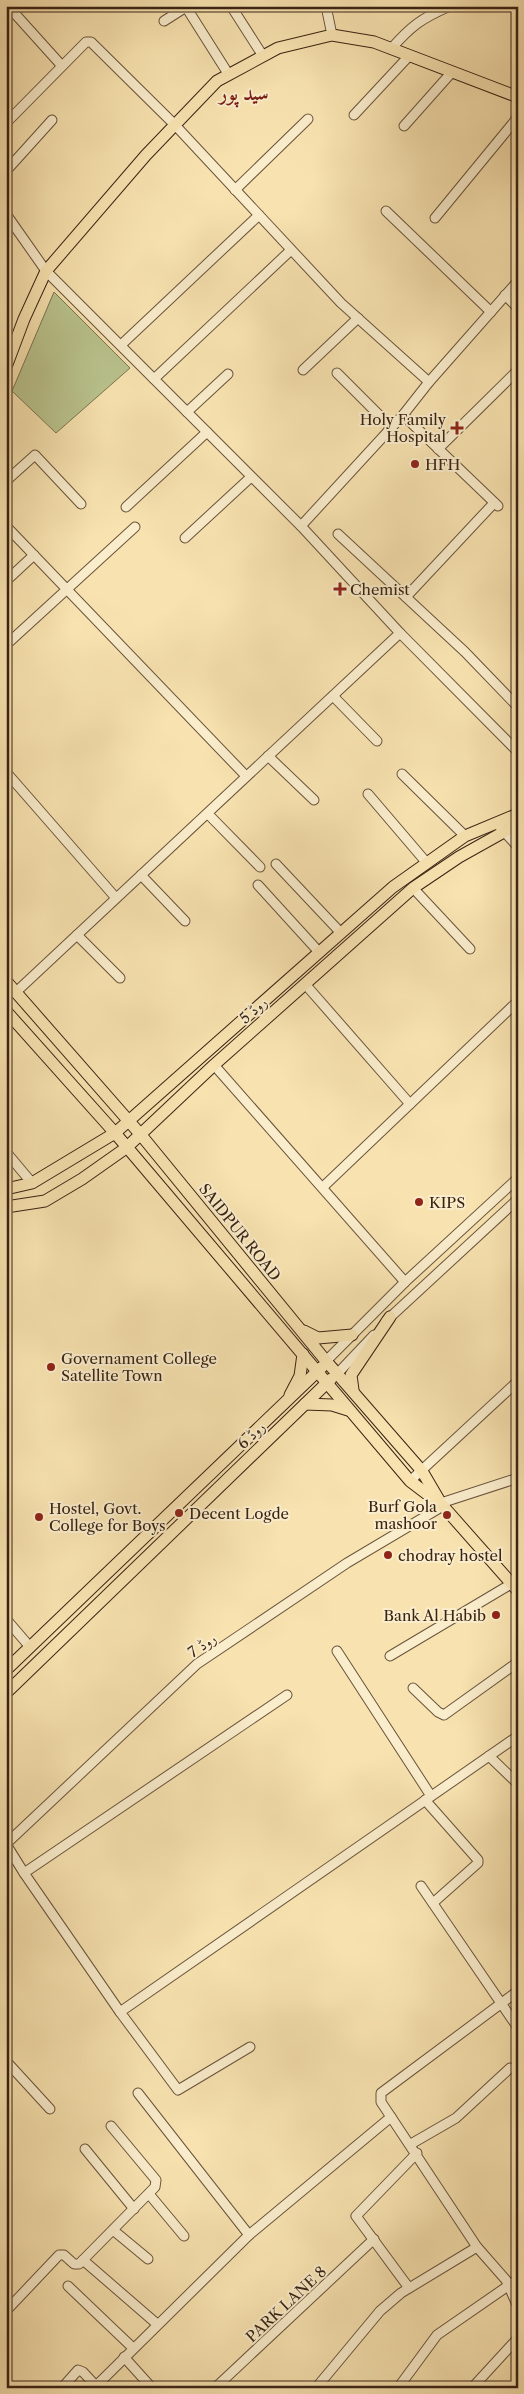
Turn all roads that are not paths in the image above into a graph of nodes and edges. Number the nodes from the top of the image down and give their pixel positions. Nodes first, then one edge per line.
1 (8, 6) edge
2 (231, 6) edge
3 (326, 6) edge
4 (450, 6) edge
5 (164, 21) dead end
6 (332, 35) junction
7 (391, 49) junction
8 (263, 56) junction
9 (409, 56) junction
10 (62, 66) junction
11 (452, 72) junction
12 (229, 75) junction
13 (518, 97) edge
14 (354, 115) dead end
15 (518, 117) edge
16 (8, 118) edge
17 (308, 119) dead end
18 (52, 120) dead end
19 (175, 125) junction
20 (404, 126) dead end
21 (6, 171) edge
22 (235, 190) junction
23 (386, 210) dead end
24 (6, 214) edge
25 (259, 215) junction
26 (435, 218) dead end
27 (291, 250) junction
28 (46, 271) junction
29 (518, 282) edge
30 (505, 295) junction
31 (518, 308) edge
32 (491, 312) junction
33 (358, 318) junction
34 (121, 345) junction
35 (6, 367) edge
36 (304, 370) dead end
37 (518, 370) edge
38 (337, 373) dead end
39 (228, 374) dead end
40 (154, 378) junction
41 (429, 382) junction
42 (187, 412) junction
43 (404, 415) junction
44 (392, 428) junction
45 (207, 432) junction
46 (438, 448) junction
47 (251, 477) junction
48 (6, 481) edge
49 (81, 504) dead end
50 (126, 507) dead end
51 (6, 526) edge
52 (301, 526) junction
53 (135, 527) dead end
54 (338, 534) dead end
55 (185, 538) dead end
56 (34, 555) junction
57 (6, 581) edge
58 (66, 589) junction
59 (406, 597) junction
60 (400, 633) junction
61 (6, 644) edge
62 (333, 696) junction
63 (518, 707) edge
64 (377, 741) dead end
65 (518, 752) edge
66 (268, 756) junction
67 (6, 772) edge
68 (402, 774) dead end
69 (246, 776) junction
70 (368, 794) dead end
71 (314, 800) dead end
72 (208, 814) junction
73 (518, 814) edge
74 (495, 822) junction
75 (518, 824) edge
76 (504, 831) junction
77 (465, 836) junction
78 (518, 847) edge
79 (426, 862) junction
80 (276, 864) dead end
81 (260, 867) dead end
82 (141, 875) junction
83 (258, 885) dead end
84 (413, 888) junction
85 (116, 898) junction
86 (185, 921) dead end
87 (341, 933) junction
88 (77, 935) junction
89 (470, 949) dead end
90 (319, 952) junction
91 (120, 978) dead end
92 (6, 981) edge
93 (304, 984) junction
94 (16, 992) junction
95 (518, 1001) edge
96 (6, 1012) edge
97 (214, 1065) junction
98 (410, 1104) junction
99 (128, 1120) junction
100 (115, 1133) junction
101 (141, 1135) junction
102 (126, 1148) junction
103 (6, 1152) edge
104 (518, 1178) edge
105 (32, 1183) junction
106 (323, 1187) junction
107 (6, 1189) edge
108 (500, 1196) junction
109 (518, 1199) edge
110 (6, 1207) edge
111 (509, 1208) junction
112 (406, 1282) junction
113 (390, 1317) junction
114 (300, 1329) junction
115 (352, 1336) junction
116 (302, 1354) junction
117 (326, 1361) junction
118 (318, 1373) junction
119 (338, 1373) junction
120 (518, 1381) edge
121 (327, 1383) junction
122 (353, 1390) junction
123 (286, 1403) junction
124 (305, 1404) junction
125 (350, 1411) junction
126 (422, 1471) junction
127 (518, 1478) edge
128 (410, 1481) junction
129 (442, 1504) junction
130 (514, 1587) edge
131 (6, 1619) edge
132 (30, 1647) junction
133 (337, 1651) dead end
134 (390, 1656) dead end
135 (518, 1662) edge
136 (6, 1670) edge
137 (413, 1688) dead end
138 (6, 1694) edge
139 (287, 1695) dead end
140 (518, 1736) edge
141 (489, 1756) junction
142 (518, 1784) edge
143 (428, 1798) junction
144 (6, 1844) edge
145 (24, 1873) junction
146 (421, 1886) dead end
147 (433, 1904) junction
148 (518, 1991) edge
149 (502, 2004) junction
150 (120, 2012) junction
151 (518, 2028) edge
152 (250, 2047) dead end
153 (6, 2062) edge
154 (510, 2068) dead end
155 (138, 2093) dead end
156 (50, 2109) dead end
157 (391, 2117) junction
158 (111, 2126) dead end
159 (411, 2144) junction
160 (85, 2149) dead end
161 (417, 2153) junction
162 (149, 2194) junction
163 (134, 2209) junction
164 (113, 2230) junction
165 (249, 2235) junction
166 (184, 2236) dead end
167 (374, 2240) junction
168 (477, 2247) junction
169 (148, 2258) dead end
170 (83, 2260) junction
171 (518, 2279) edge
172 (508, 2285) junction
173 (68, 2286) dead end
174 (409, 2288) junction
175 (518, 2307) edge
176 (6, 2311) edge
177 (157, 2324) junction
178 (518, 2338) edge
179 (133, 2348) junction
180 (124, 2357) junction
181 (97, 2387) edge
182 (62, 2388) edge
183 (152, 2388) edge
184 (215, 2388) edge
185 (316, 2388) edge
186 (398, 2388) edge
187 (472, 2388) edge

1 - 10 street
2 - 8 street
3 - 6 street
4 - 7 street
5 - 12 street
6 - 7 main road
6 - 8 main road
7 - 9 main road
8 - 12 main road
9 - 11 main road
9 - 14 street
10 - 16 street
10 - 19 street
11 - 13 main road
11 - 20 street
12 - 19 main road
15 - 26 street
17 - 22 street
18 - 21 street
19 - 22 street
19 - 28 main road
22 - 25 street
23 - 32 street
24 - 28 street
25 - 27 street
25 - 34 street
27 - 33 street
27 - 40 street
28 - 34 street
28 - 35 main road
29 - 30 street
30 - 31 street
30 - 32 street
32 - 41 street
33 - 36 street
33 - 41 street
34 - 40 street
37 - 46 street
38 - 44 street
39 - 42 street
40 - 42 street
41 - 43 street
42 - 45 street
43 - 44 street
43 - 46 street
44 - 52 street
45 - 47 street
45 - 50 street
46 - 59 street
47 - 52 street
47 - 55 street
48 - 49 street
51 - 56 street
52 - 60 street
53 - 58 street
54 - 59 street
56 - 57 street
56 - 58 street
58 - 61 street
58 - 69 street
59 - 63 street
60 - 62 street
60 - 65 street
62 - 64 street
62 - 66 street
66 - 69 street
66 - 71 street
67 - 85 street
68 - 77 street
69 - 72 street
70 - 79 street
72 - 81 street
72 - 82 street
73 - 74 main road, روڈ 5
74 - 76 street
74 - 77 main road, روڈ 5
75 - 76 main road, روڈ 5
76 - 78 street
76 - 84 main road, روڈ 5
77 - 79 main road, روڈ 5
79 - 87 main road, روڈ 5
80 - 87 street
82 - 85 street
82 - 86 street
83 - 90 street
84 - 89 street
84 - 93 main road, روڈ 5
85 - 88 street
87 - 90 main road, روڈ 5
88 - 91 street
88 - 94 street
90 - 99 main road, روڈ 5
92 - 94 main road, SAIDPUR ROAD
93 - 97 main road, روڈ 5
93 - 98 street
94 - 99 main road, SAIDPUR ROAD
95 - 98 street
96 - 100 main road, SAIDPUR ROAD
97 - 101 main road, روڈ 5
97 - 106 street
98 - 106 street
99 - 100 main road, روڈ 5
99 - 101 main road, SAIDPUR ROAD
100 - 102 main road, SAIDPUR ROAD
100 - 105 main road, روڈ 5
101 - 102 main road, روڈ 5
101 - 114 main road, SAIDPUR ROAD
102 - 110 main road, روڈ 5
102 - 116 main road, SAIDPUR ROAD
103 - 105 street
104 - 108 street, روڈ 6
105 - 107 main road, روڈ 5
106 - 112 street
108 - 111 street
108 - 112 street, روڈ 6
109 - 111 street, روڈ 6
111 - 113 street, روڈ 6
112 - 115 street, روڈ 6
113 - 119 street, روڈ 6
113 - 122 main road
114 - 115 main road
114 - 117 main road, SAIDPUR ROAD
115 - 117 street, روڈ 6
116 - 118 main road, SAIDPUR ROAD
116 - 123 main road
117 - 118 main road, روڈ 6
117 - 119 main road, SAIDPUR ROAD
118 - 121 main road, SAIDPUR ROAD
118 - 123 main road, روڈ 6
119 - 121 main road, روڈ 6
119 - 122 main road, SAIDPUR ROAD
120 - 126 street
121 - 124 main road, روڈ 6
121 - 125 main road, SAIDPUR ROAD
122 - 126 main road, SAIDPUR ROAD
123 - 132 main road, روڈ 6
124 - 125 main road
124 - 138 main road, روڈ 6
125 - 128 main road, SAIDPUR ROAD
126 - 128 street
126 - 129 main road, SAIDPUR ROAD
127 - 129 street, روڈ 7
128 - 129 main road, SAIDPUR ROAD
129 - 130 main road, SAIDPUR ROAD
129 - 144 street, روڈ 7
130 - 134 street
131 - 132 street
132 - 136 main road, روڈ 6
133 - 143 street
135 - 137 street
139 - 145 street
140 - 141 street
141 - 142 street
141 - 143 street
143 - 147 street
143 - 150 street
144 - 145 street
145 - 150 street
146 - 147 street
147 - 149 street
148 - 149 street
149 - 151 street
149 - 157 street
150 - 152 street
153 - 156 street
154 - 159 street
155 - 165 street
157 - 159 street
157 - 165 street
158 - 162 street
159 - 161 street
160 - 163 street
161 - 167 street
161 - 168 street
162 - 163 street
162 - 166 street
163 - 164 street
164 - 169 street
164 - 170 street
165 - 177 street
167 - 174 street
167 - 184 street, PARK LANE 8
168 - 172 street
168 - 174 street
170 - 176 street
170 - 177 street
171 - 172 street
172 - 175 street
172 - 186 street
173 - 179 street
174 - 185 street
177 - 179 street
178 - 187 street
179 - 180 street
180 - 181 street
180 - 183 street
181 - 182 street

